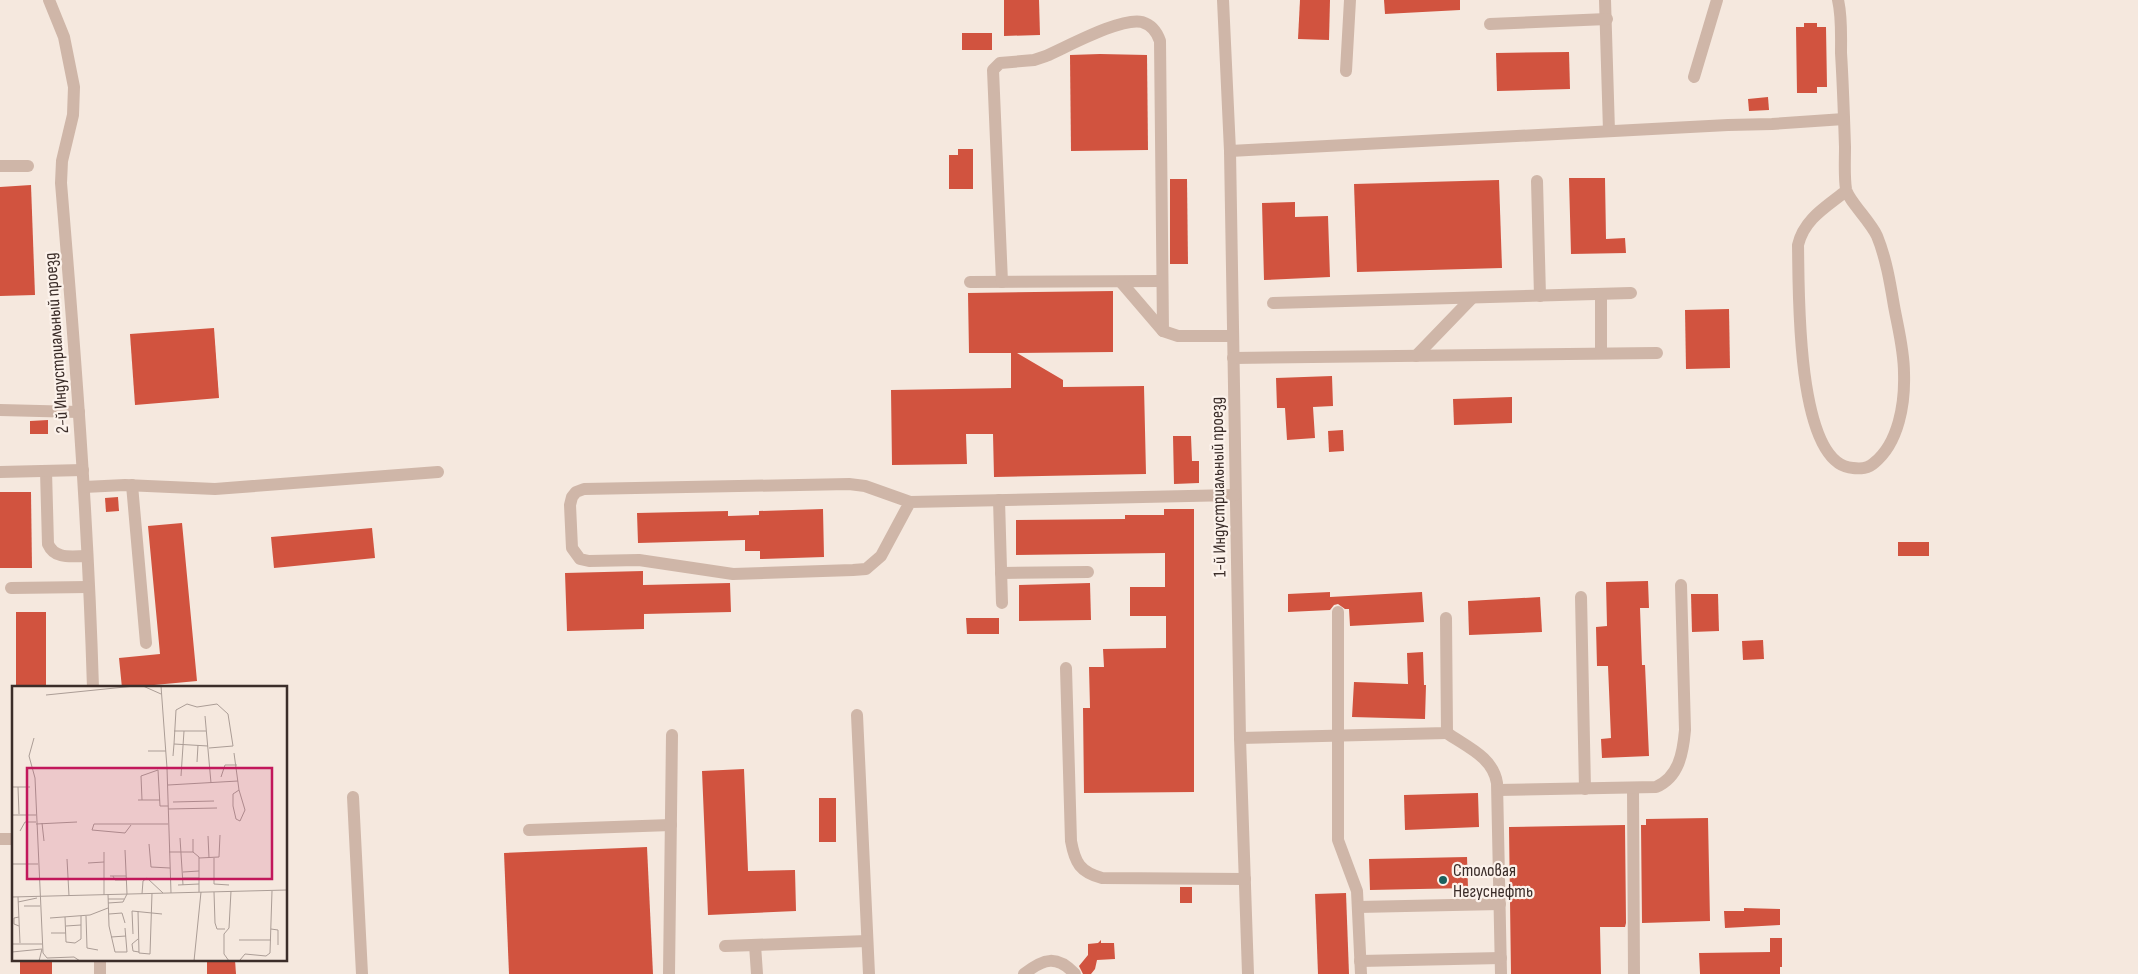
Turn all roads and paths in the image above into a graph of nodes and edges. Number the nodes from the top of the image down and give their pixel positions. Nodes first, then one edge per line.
1 (49, 0) edge
2 (1224, 0) edge
3 (1350, 0) edge
4 (1605, 0) edge
5 (1717, 0) edge
6 (1838, 0) edge
7 (1607, 19) junction
8 (1490, 24) dead end
9 (1346, 71) dead end
10 (1694, 77) dead end
11 (1844, 119) junction
12 (1609, 131) junction
13 (1230, 151) junction
14 (0, 166) edge
15 (28, 166) dead end
16 (1537, 181) dead end
17 (1846, 191) junction
18 (1162, 281) junction
19 (970, 282) dead end
20 (1002, 282) junction
21 (1121, 282) junction
22 (1631, 293) dead end
23 (1601, 294) junction
24 (1540, 296) junction
25 (1472, 298) junction
26 (1273, 303) dead end
27 (1163, 331) junction
28 (1233, 336) junction
29 (1601, 353) junction
30 (1657, 353) dead end
31 (1416, 356) junction
32 (1233, 358) junction
33 (0, 410) edge
34 (79, 412) junction
35 (83, 470) junction
36 (46, 471) junction
37 (0, 472) edge
38 (438, 472) dead end
39 (132, 485) junction
40 (84, 487) junction
41 (1234, 494) junction
42 (999, 500) junction
43 (910, 502) junction
44 (87, 556) junction
45 (1088, 572) dead end
46 (1001, 573) junction
47 (1682, 584) dead end
48 (88, 587) junction
49 (11, 588) dead end
50 (1581, 597) dead end
51 (1002, 603) dead end
52 (1338, 612) dead end
53 (1446, 618) dead end
54 (146, 643) dead end
55 (1066, 668) dead end
56 (93, 686) edge
57 (857, 716) dead end
58 (1447, 733) junction
59 (672, 735) dead end
60 (1338, 736) junction
61 (1240, 738) junction
62 (1633, 788) junction
63 (1585, 789) junction
64 (1498, 790) junction
65 (354, 798) dead end
66 (671, 825) junction
67 (529, 830) dead end
68 (1245, 879) junction
69 (1500, 904) junction
70 (1358, 907) junction
71 (867, 942) junction
72 (755, 945) junction
73 (725, 946) dead end
74 (1501, 958) junction
75 (1360, 968) edge
76 (362, 974) edge
77 (669, 974) edge
78 (757, 974) edge
79 (868, 974) edge
80 (1024, 974) edge
81 (1075, 974) edge
82 (1248, 974) edge
83 (1501, 974) edge
84 (1634, 974) edge

1 - 34 street, 2-й Индустриальный проезд
2 - 13 street, 1-й Индустриальный проезд
3 - 9 street
4 - 7 street
5 - 10 street
6 - 11 street
7 - 8 street
7 - 12 street
11 - 12 street
11 - 17 street
12 - 13 street
13 - 28 street, 1-й Индустриальный проезд
14 - 15 street
16 - 24 street
17 - 17 street
18 - 20 street
18 - 21 street
18 - 27 street
19 - 20 street
20 - 21 street
21 - 27 street
22 - 23 street
23 - 24 street
23 - 29 street
24 - 25 street
25 - 26 street
25 - 31 street
27 - 28 street
28 - 32 street, 1-й Индустриальный проезд
29 - 30 street
29 - 31 street
31 - 32 street
32 - 41 street, 1-й Индустриальный проезд
33 - 34 street
34 - 35 street, 2-й Индустриальный проезд
35 - 36 street
35 - 40 street, 2-й Индустриальный проезд
36 - 37 street
36 - 44 street
38 - 39 street
39 - 40 street
39 - 54 street
40 - 44 street, 2-й Индустриальный проезд
41 - 42 street
41 - 61 street, 1-й Индустриальный проезд
42 - 43 street
42 - 46 street
43 - 43 street
44 - 48 street, 2-й Индустриальный проезд
45 - 46 street
46 - 51 street
47 - 62 street
48 - 49 street
48 - 56 street, 2-й Индустриальный проезд
50 - 63 street
52 - 60 street
53 - 58 street
55 - 68 street
57 - 71 street
58 - 60 street
58 - 64 street
59 - 66 street
60 - 61 street
60 - 70 street
61 - 68 street, 1-й Индустриальный проезд
62 - 63 street
62 - 84 street
63 - 64 street
64 - 69 street
65 - 76 street
66 - 67 street
66 - 77 street
68 - 82 street, 1-й Индустриальный проезд
69 - 70 street
69 - 74 street
70 - 75 street
71 - 72 street
71 - 79 street
72 - 73 street
72 - 78 street
74 - 75 street
74 - 83 street
80 - 81 street

